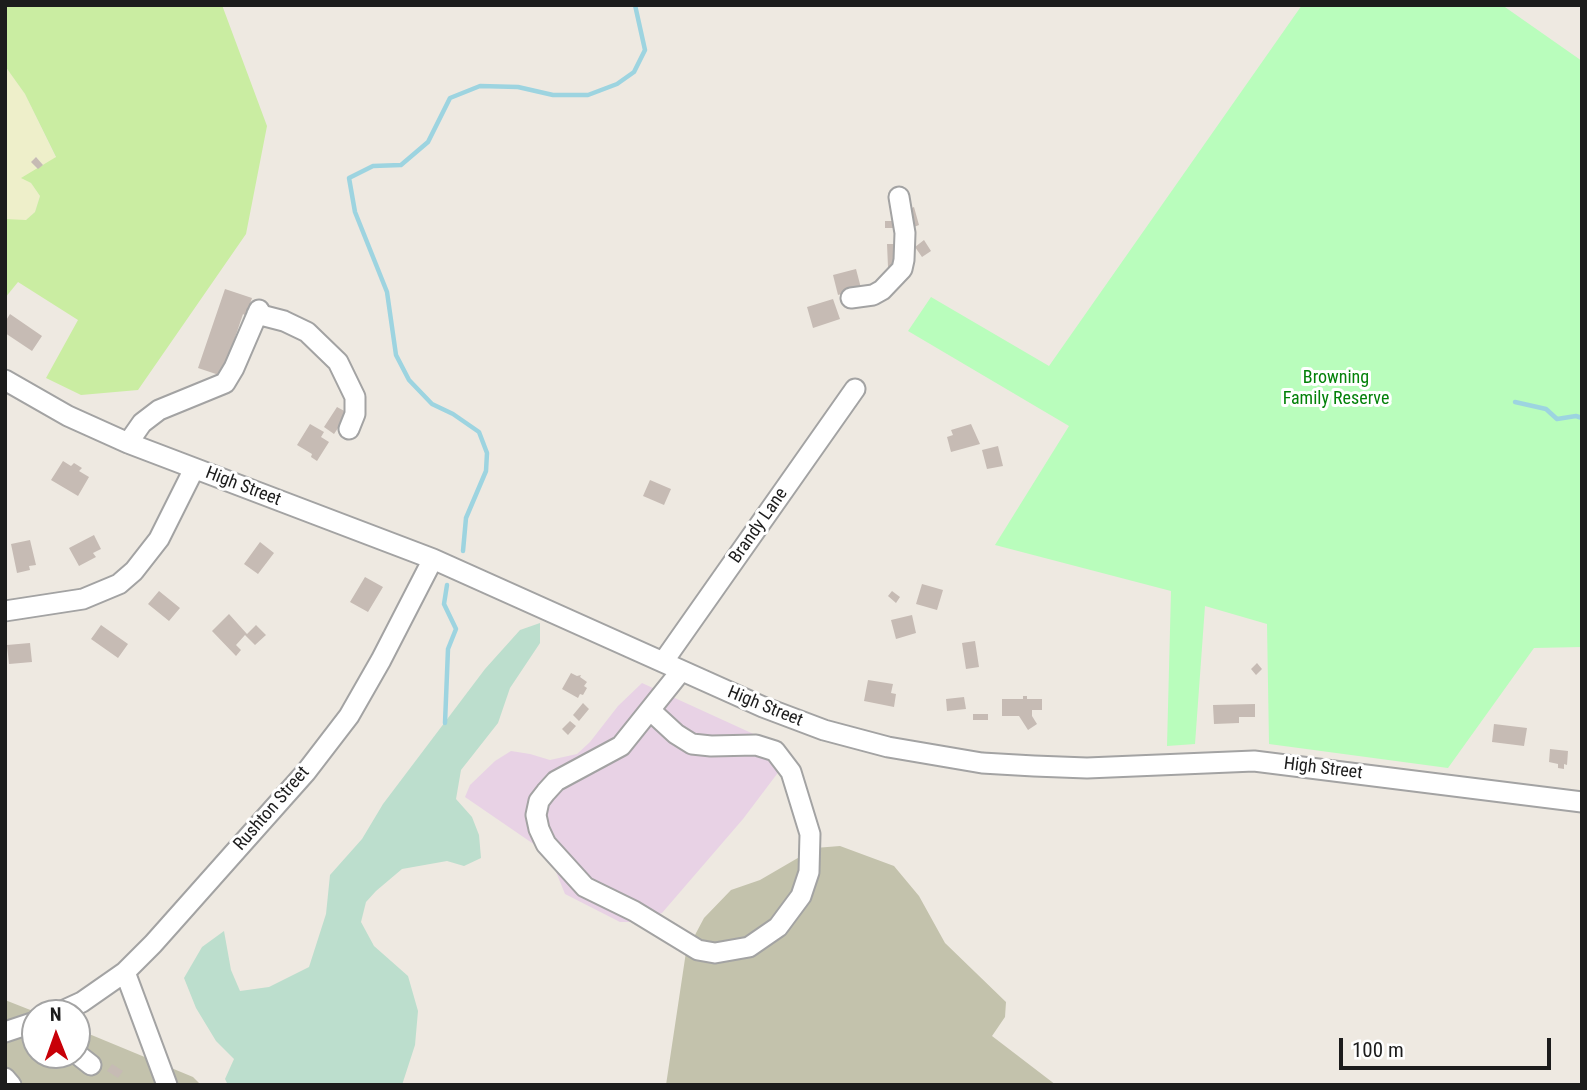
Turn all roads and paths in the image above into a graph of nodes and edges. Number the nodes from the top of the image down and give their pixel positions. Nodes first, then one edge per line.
1 (899, 197) dead end
2 (851, 298) dead end
3 (5, 380) edge
4 (855, 389) dead end
5 (349, 429) dead end
6 (128, 443) junction
7 (194, 469) junction
8 (433, 559) junction
9 (5, 611) edge
10 (663, 662) junction
11 (681, 671) junction
12 (650, 711) junction
13 (1582, 802) edge
14 (125, 972) junction
15 (86, 999) edge
16 (5, 1079) edge
17 (169, 1083) edge
18 (11, 1085) edge

1 - 2 street
3 - 6 street, High Street
4 - 10 street, Brandy Lane
5 - 6 street
6 - 7 street, High Street
7 - 8 street, High Street
7 - 9 street
8 - 10 street, High Street
8 - 14 street, Rushton Street
10 - 11 street, High Street
11 - 12 street
11 - 13 street, High Street
12 - 12 street
14 - 15 street, Rushton Street
14 - 17 street
16 - 18 street

